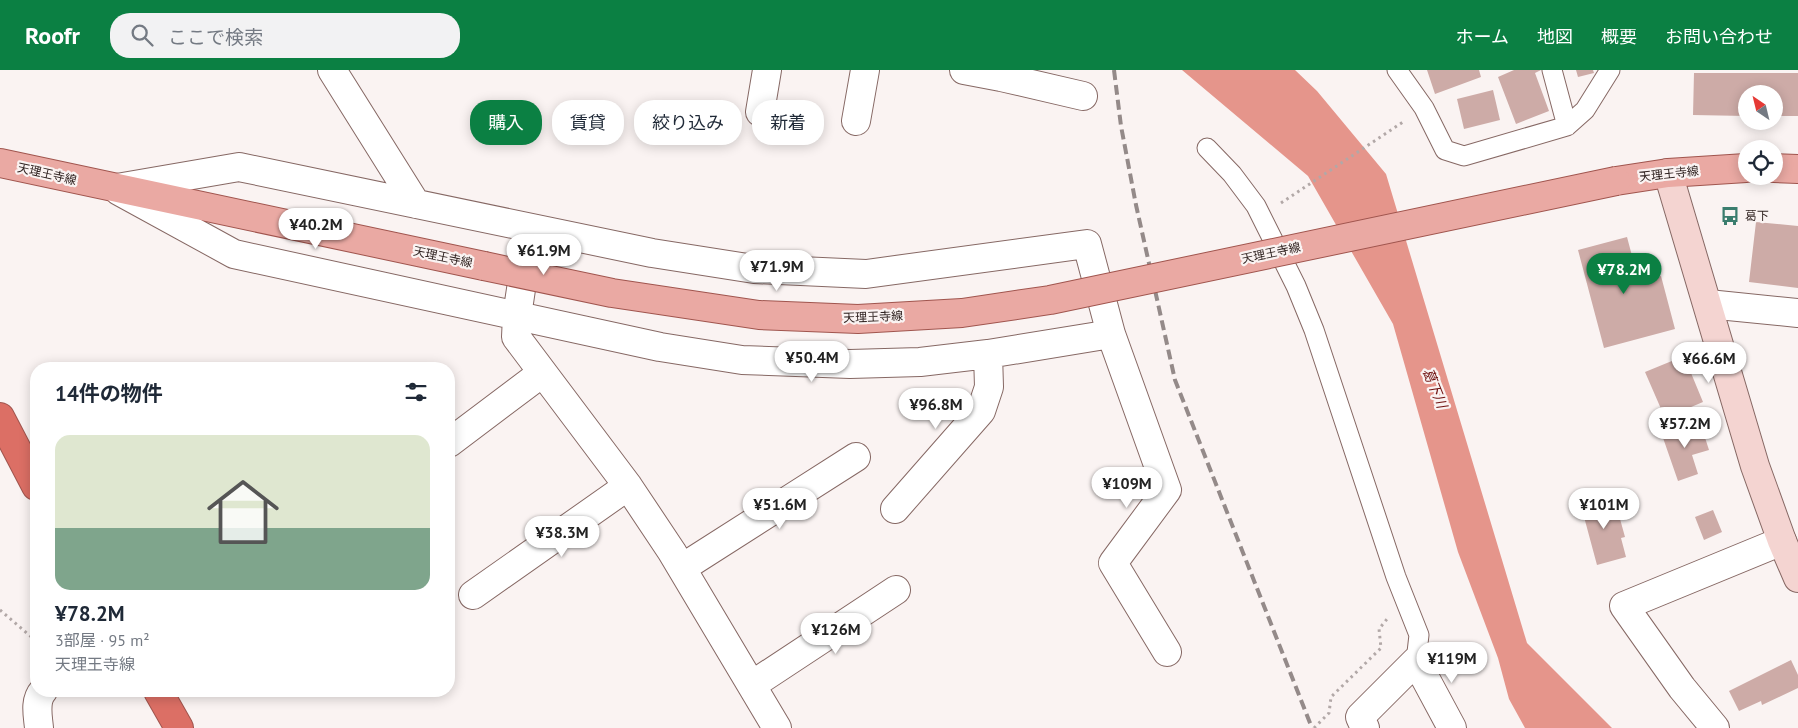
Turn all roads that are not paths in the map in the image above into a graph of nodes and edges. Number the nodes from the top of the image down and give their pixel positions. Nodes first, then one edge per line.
1 (332, 70) edge
2 (767, 70) edge
3 (865, 70) edge
4 (964, 70) edge
5 (1397, 70) edge
6 (1552, 70) edge
7 (1610, 70) edge
8 (1083, 96) dead end
9 (762, 100) edge
10 (856, 121) dead end
11 (1567, 126) junction
12 (1207, 148) dead end
13 (0, 163) edge
14 (1738, 169) edge
15 (1783, 169) edge
16 (1798, 170) edge
17 (1668, 173) junction
18 (113, 188) junction
19 (416, 204) junction
20 (530, 229) junction
21 (1708, 304) junction
22 (1798, 313) edge
23 (517, 316) junction
24 (1111, 334) junction
25 (988, 354) junction
26 (542, 373) junction
27 (0, 417) edge
28 (455, 438) edge
29 (856, 457) dead end
30 (30, 474) edge
31 (628, 486) junction
32 (895, 509) dead end
33 (1782, 541) junction
34 (682, 568) junction
35 (1798, 578) edge
36 (896, 590) dead end
37 (473, 594) dead end
38 (1167, 652) dead end
39 (1416, 661) junction
40 (752, 685) junction
41 (39, 697) edge
42 (161, 697) edge
43 (39, 728) edge
44 (179, 728) edge
45 (777, 728) edge
46 (1365, 728) edge
47 (1452, 728) edge
48 (1715, 728) edge

1 - 19 street
2 - 9 street
3 - 10 street
4 - 8 street
5 - 11 lane
6 - 11 lane
7 - 11 lane
12 - 39 lane
13 - 18 main road, 天理王寺線
14 - 17 main road, 天理王寺線
15 - 16 main road
17 - 18 main road, 天理王寺線, bridge
17 - 21 street
18 - 19 street
18 - 23 street
19 - 20 street
20 - 23 street
20 - 24 street
21 - 22 street
21 - 33 street
23 - 25 street
23 - 26 street
24 - 25 street
24 - 38 street
25 - 32 street
26 - 28 street
26 - 31 street
27 - 30 highway
29 - 34 street
31 - 34 street
31 - 37 street
33 - 35 street
33 - 48 street
34 - 40 street
36 - 40 street
39 - 46 street
39 - 47 street
40 - 45 street
41 - 43 street
42 - 44 highway

